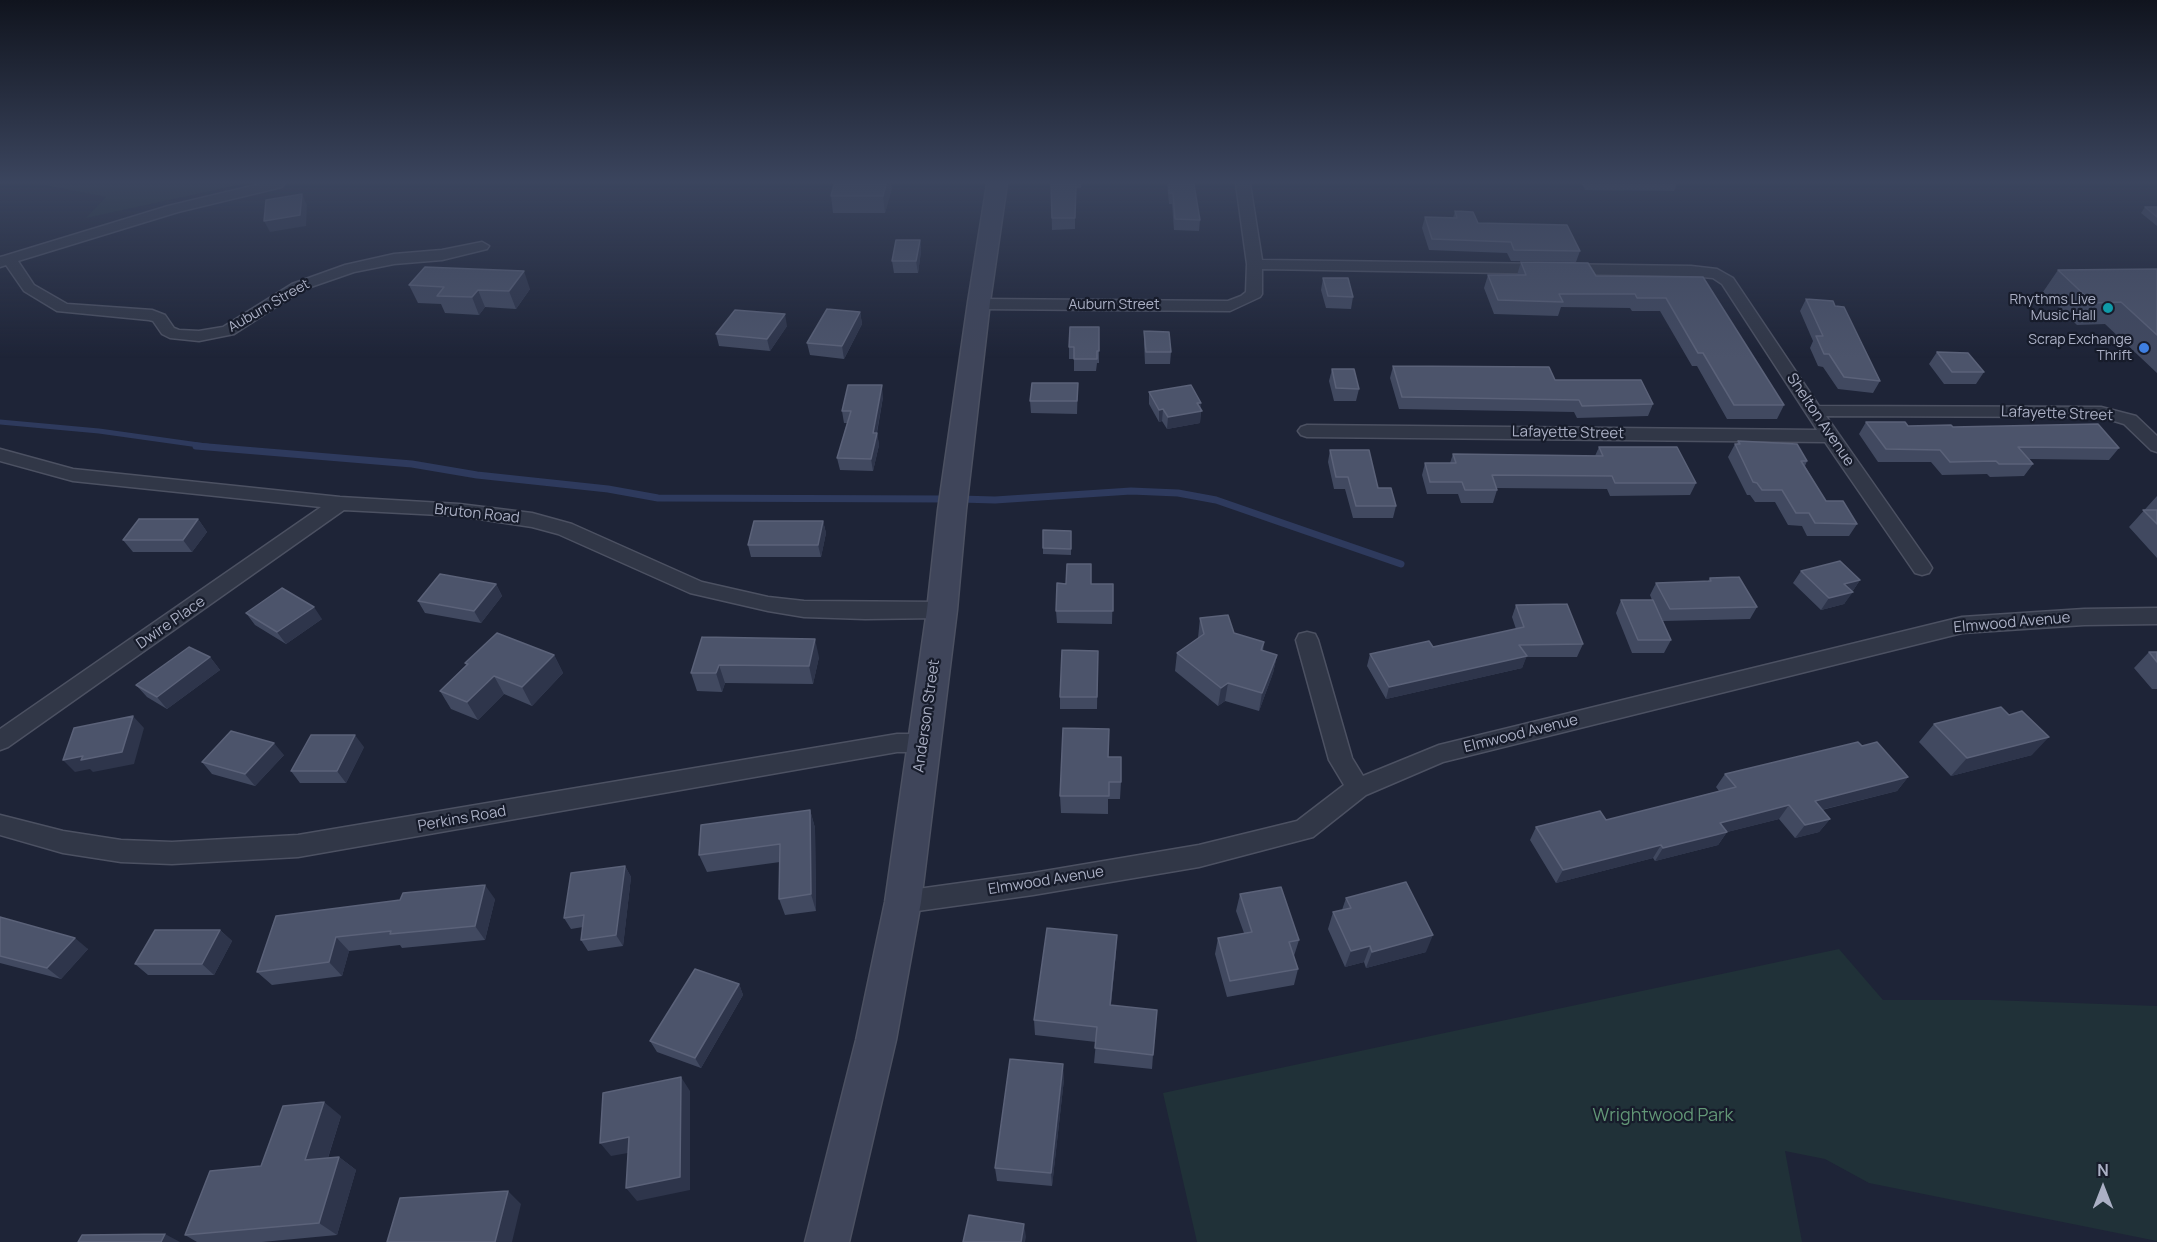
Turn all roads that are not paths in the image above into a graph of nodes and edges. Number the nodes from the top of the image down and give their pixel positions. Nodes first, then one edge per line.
1 (63, 242) edge
2 (988, 242) edge
3 (1251, 242) edge
4 (482, 246) dead end
5 (4, 260) edge
6 (1255, 264) junction
7 (979, 304) junction
8 (1813, 411) junction
9 (1307, 431) dead end
10 (1830, 436) junction
11 (2157, 446) edge
12 (0, 455) edge
13 (340, 503) junction
14 (1922, 568) dead end
15 (942, 610) junction
16 (2157, 616) edge
17 (1307, 640) dead end
18 (0, 741) edge
19 (923, 743) junction
20 (1358, 788) junction
21 (0, 825) edge
22 (903, 902) junction
23 (827, 1242) edge

1 - 5 street
2 - 7 street, Anderson Street
3 - 6 street
4 - 5 street, Auburn Street
6 - 7 street, Auburn Street
6 - 8 street, Shelton Avenue
7 - 15 street, Anderson Street
8 - 10 street, Shelton Avenue
8 - 11 street, Lafayette Street
9 - 10 street, Lafayette Street
10 - 14 street, Shelton Avenue
12 - 13 street, Bruton Road
13 - 15 street, Bruton Road
13 - 18 street, Dwire Place
15 - 19 street, Anderson Street
16 - 20 street, Elmwood Avenue
17 - 20 street
19 - 21 street, Perkins Road
19 - 22 street, Anderson Street
20 - 22 street, Elmwood Avenue
22 - 23 street, Anderson Street

